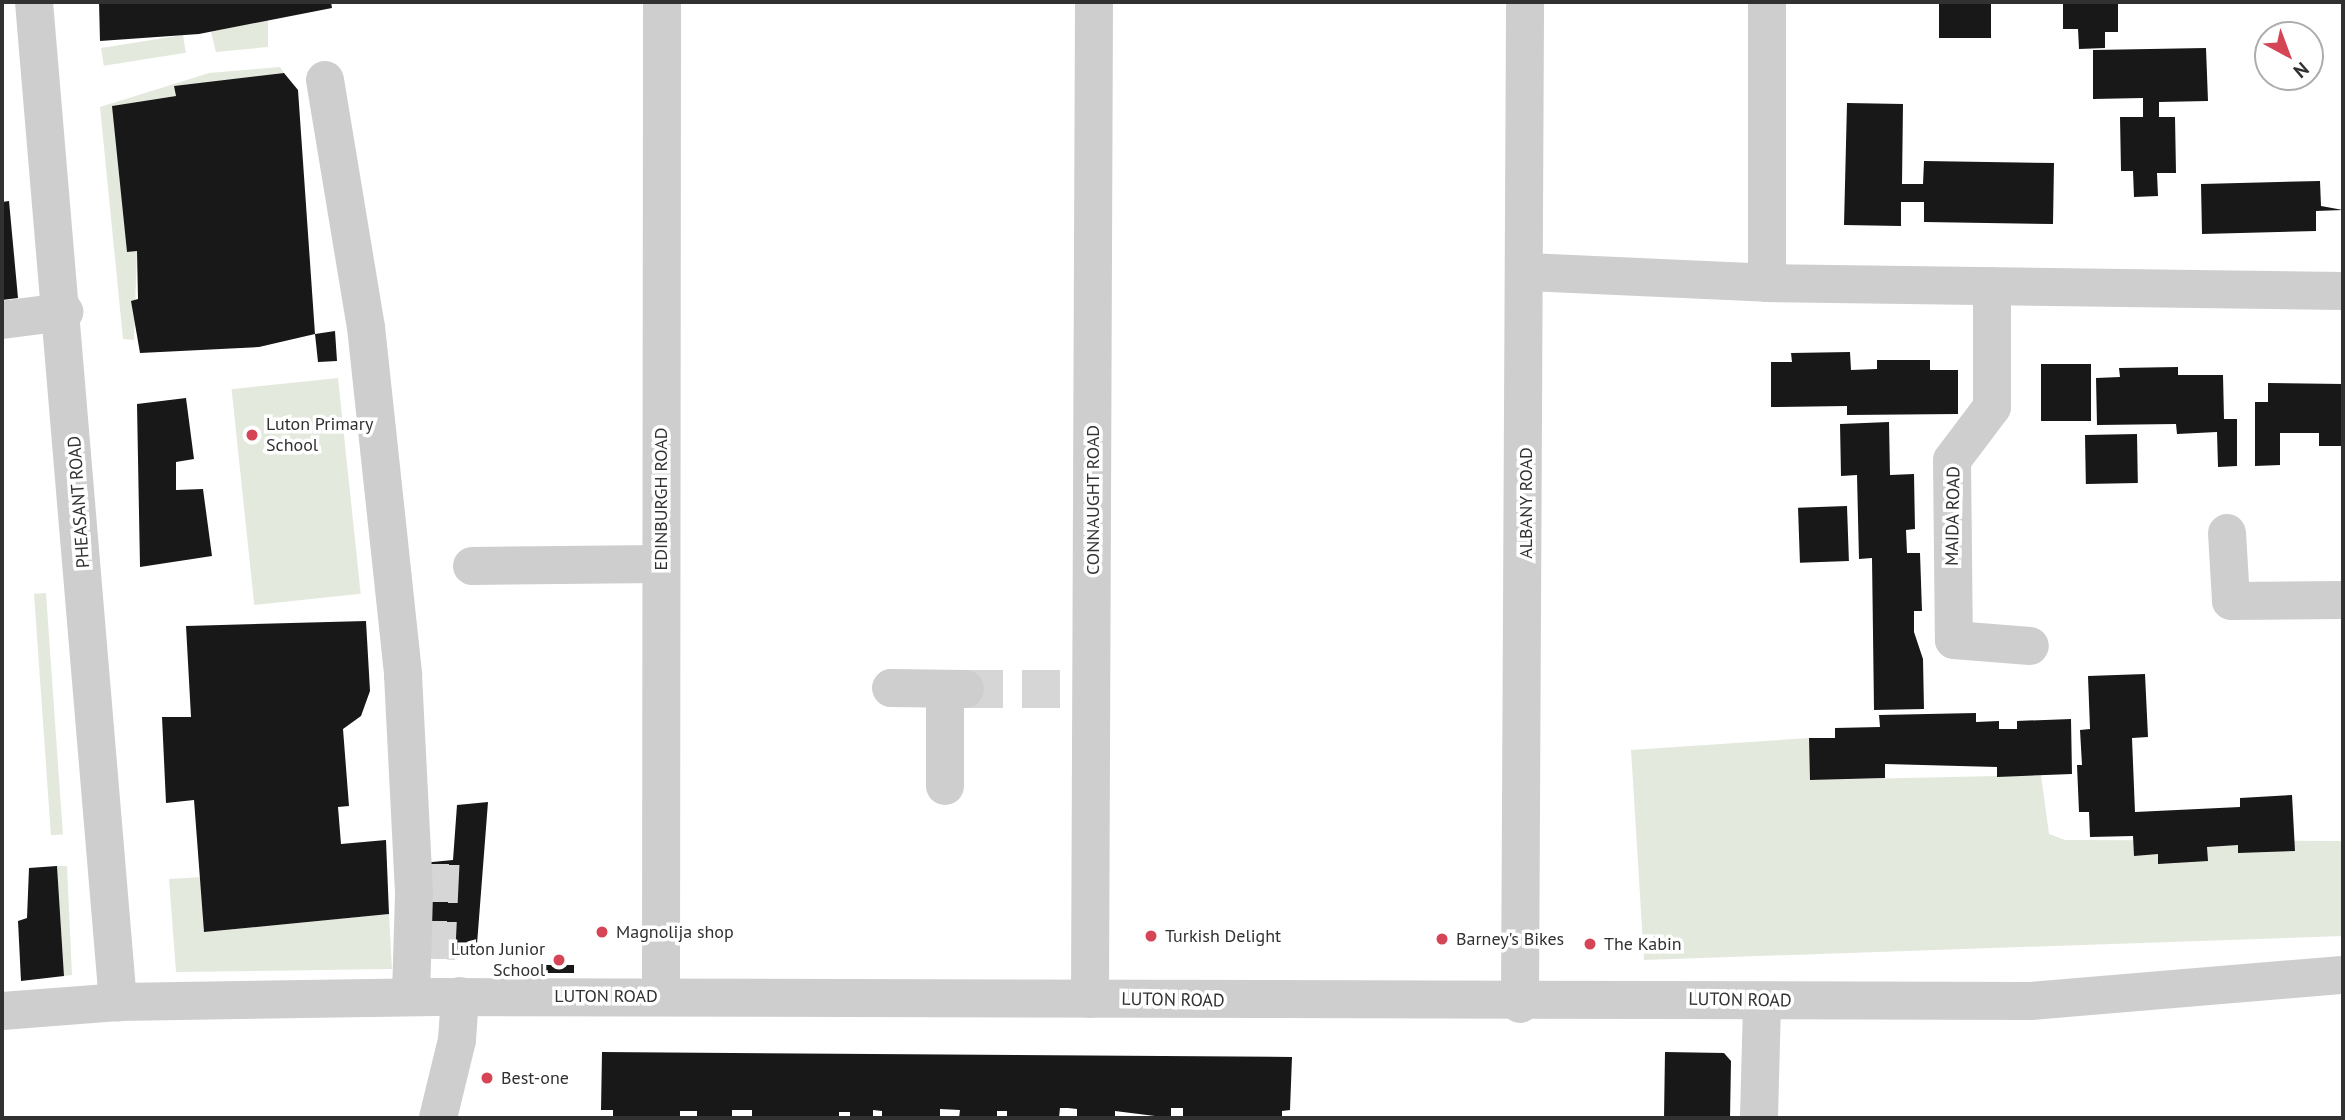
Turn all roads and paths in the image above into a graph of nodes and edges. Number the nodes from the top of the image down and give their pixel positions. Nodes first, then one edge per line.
1 (34, 2) edge
2 (662, 2) edge
3 (1094, 2) edge
4 (1525, 2) edge
5 (1767, 2) edge
6 (325, 80) dead end
7 (1528, 272) junction
8 (1768, 283) junction
9 (1992, 286) junction
10 (2343, 291) edge
11 (64, 312) junction
12 (2, 320) edge
13 (2227, 533) dead end
14 (661, 564) junction
15 (472, 566) dead end
16 (2343, 600) edge
17 (2030, 646) dead end
18 (891, 688) dead end
19 (945, 786) dead end
20 (436, 959) tunnel mouth
21 (2343, 975) edge
22 (661, 996) junction
23 (436, 997) junction
24 (1090, 999) junction
25 (1762, 1001) junction
26 (118, 1002) junction
27 (1520, 1004) junction
28 (2, 1011) edge
29 (438, 1118) edge
30 (1759, 1118) edge

1 - 11 street, PHEASANT ROAD
2 - 14 street, EDINBURGH ROAD
3 - 24 street, CONNAUGHT ROAD
4 - 7 street, ALBANY ROAD
5 - 8 street
6 - 23 street
7 - 8 street
7 - 27 street, ALBANY ROAD
8 - 9 street
9 - 10 street
9 - 17 street, MAIDA ROAD
11 - 12 street
11 - 26 street, PHEASANT ROAD
13 - 16 street
14 - 15 street
14 - 22 street, EDINBURGH ROAD
18 - 19 street
20 - 23 street
21 - 25 street, LUTON ROAD
22 - 23 street, LUTON ROAD
22 - 24 street, LUTON ROAD
23 - 26 street, LUTON ROAD
23 - 29 street
24 - 27 street, LUTON ROAD
25 - 27 street, LUTON ROAD
25 - 30 street
26 - 28 street, LUTON ROAD

